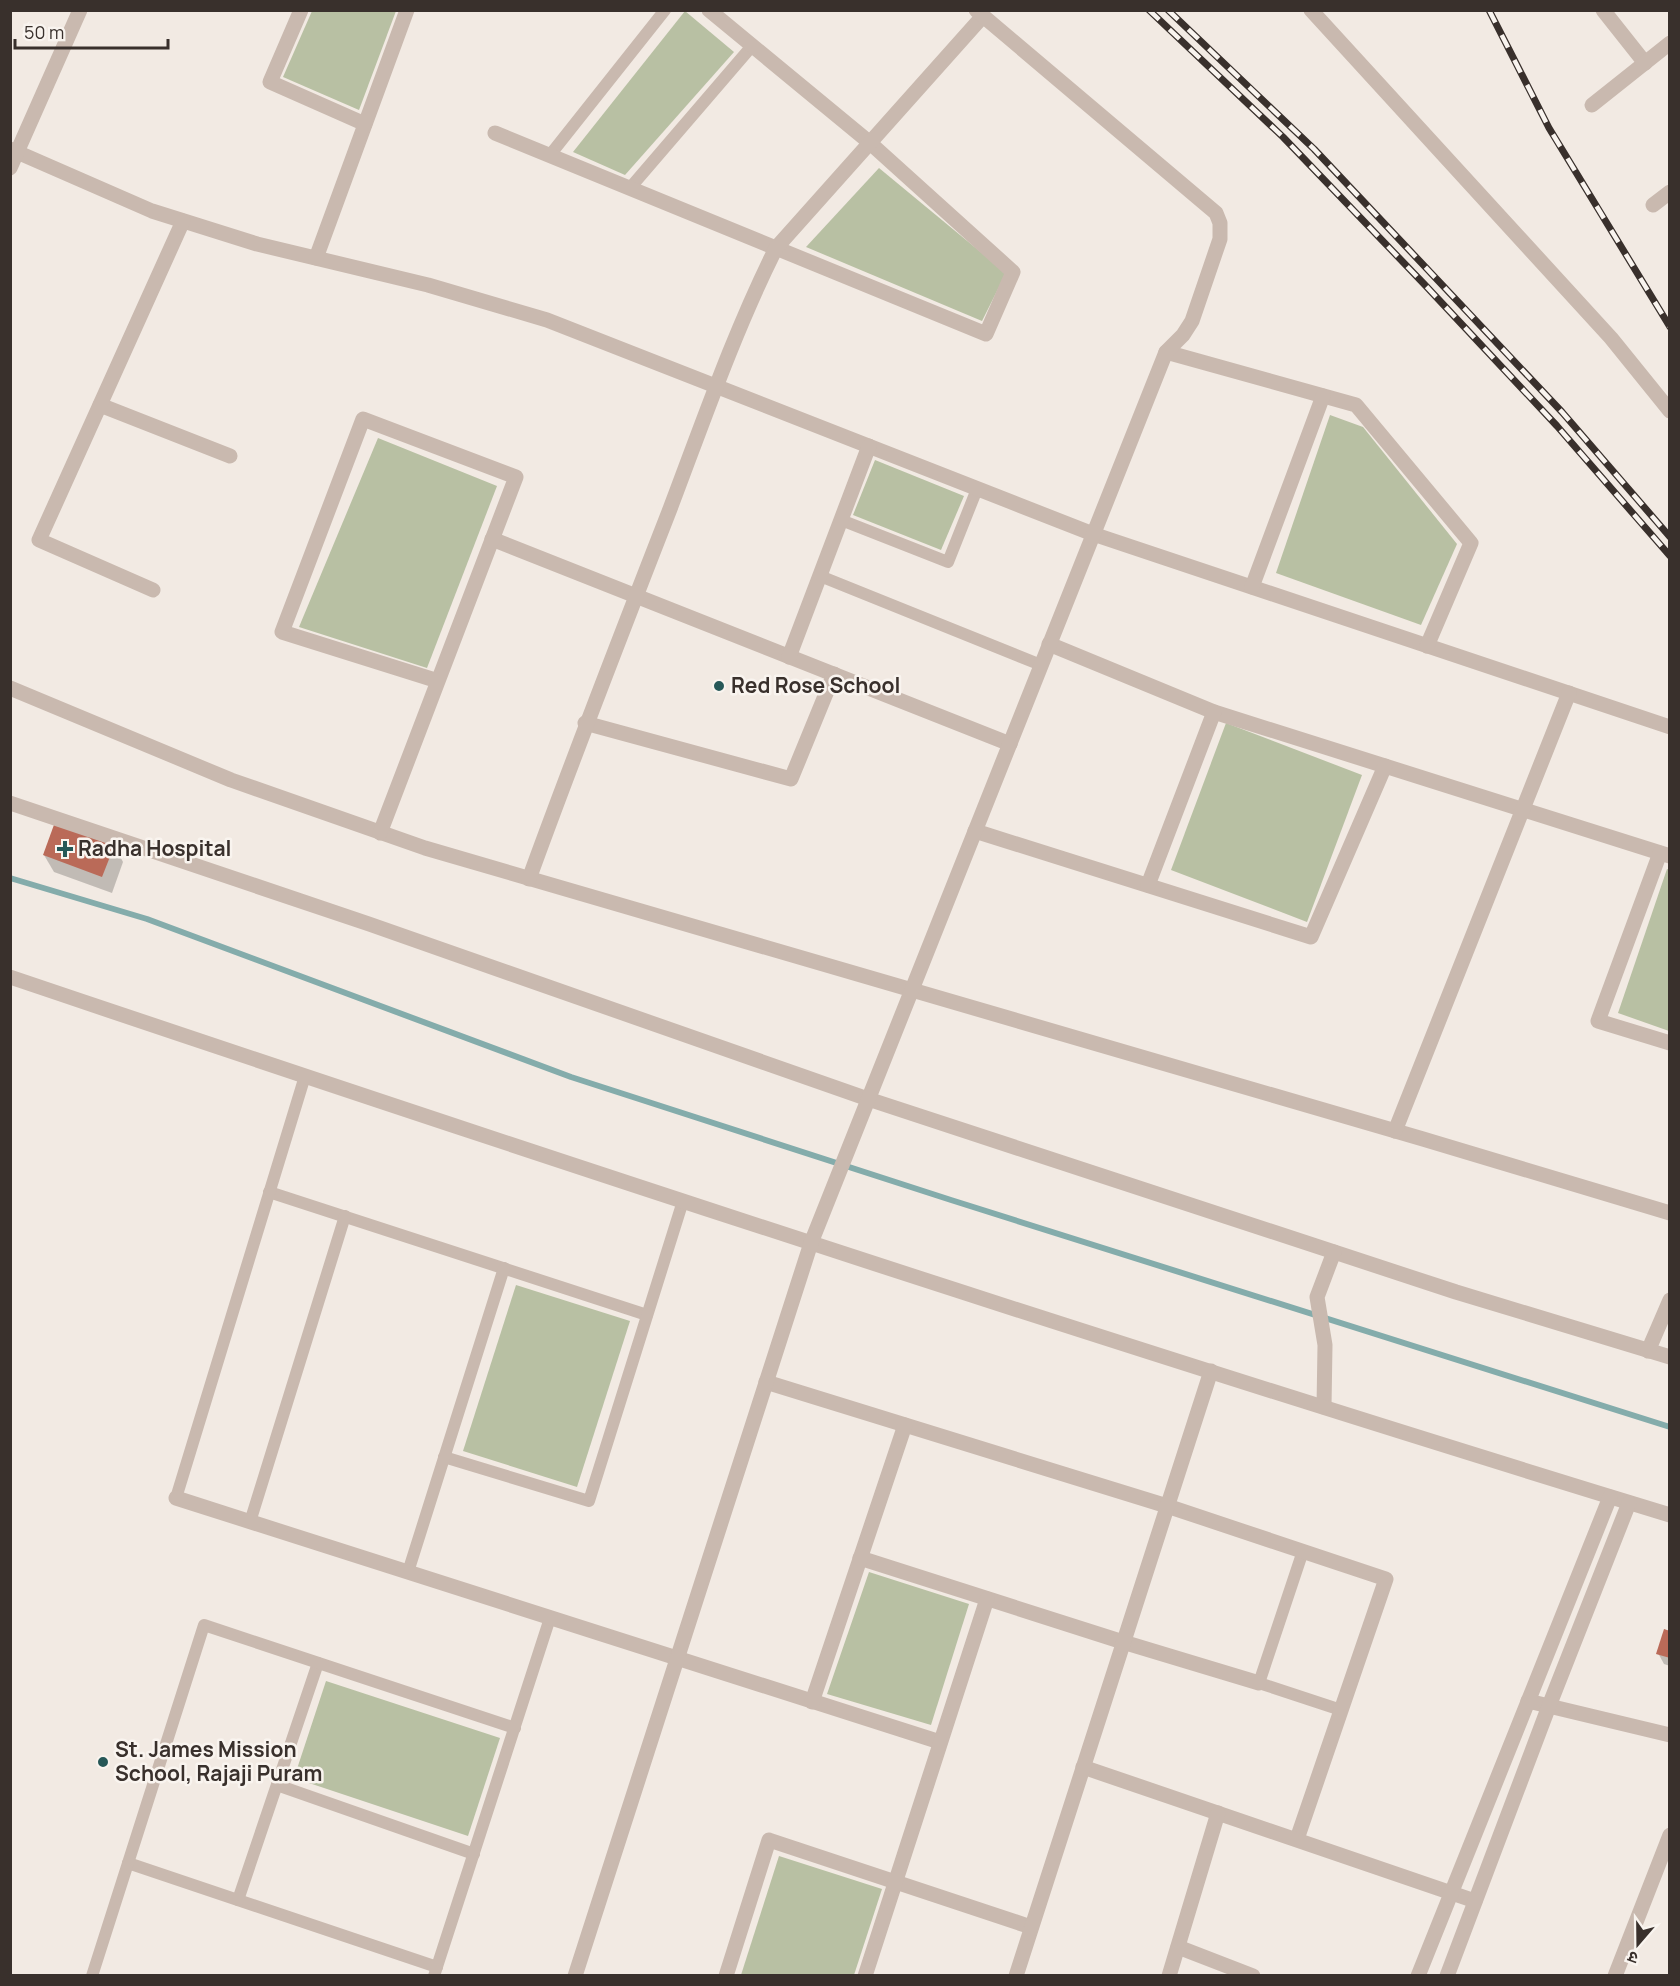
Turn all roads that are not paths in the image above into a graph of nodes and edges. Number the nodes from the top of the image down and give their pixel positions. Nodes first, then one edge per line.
1 (80, 10) edge
2 (301, 10) edge
3 (406, 10) edge
4 (666, 10) edge
5 (709, 10) edge
6 (1311, 10) edge
7 (1604, 10) edge
8 (980, 13) edge
9 (1670, 43) edge
10 (752, 46) junction
11 (1645, 63) junction
12 (1592, 105) dead end
13 (365, 124) junction
14 (495, 133) dead end
15 (869, 142) junction
16 (14, 150) edge
17 (550, 155) junction
18 (10, 168) edge
19 (630, 188) junction
20 (1670, 192) edge
21 (1653, 205) dead end
22 (183, 221) junction
23 (776, 248) junction
24 (316, 258) junction
25 (1166, 352) junction
26 (717, 387) junction
27 (1323, 396) junction
28 (100, 405) junction
29 (1670, 411) edge
30 (869, 446) junction
31 (230, 456) dead end
32 (977, 489) junction
33 (841, 520) junction
34 (1093, 534) junction
35 (492, 539) junction
36 (820, 576) junction
37 (1252, 587) junction
38 (153, 590) dead end
39 (636, 596) junction
40 (1049, 644) junction
41 (1427, 646) junction
42 (789, 657) junction
43 (1041, 665) junction
44 (834, 674) junction
45 (438, 681) junction
46 (10, 688) edge
47 (1569, 693) junction
48 (1214, 712) junction
49 (585, 723) junction
50 (1670, 727) edge
51 (1010, 744) junction
52 (1385, 766) junction
53 (10, 803) edge
54 (1523, 810) junction
55 (975, 831) junction
56 (380, 833) junction
57 (1665, 855) edge
58 (529, 879) junction
59 (1148, 885) junction
60 (10, 977) edge
61 (912, 990) junction
62 (1670, 1043) edge
63 (305, 1077) junction
64 (868, 1100) junction
65 (1395, 1131) junction
66 (269, 1192) junction
67 (683, 1201) junction
68 (1670, 1213) edge
69 (345, 1216) junction
70 (811, 1243) junction
71 (1334, 1252) junction
72 (504, 1268) junction
73 (1670, 1300) edge
74 (647, 1315) junction
75 (1648, 1351) junction
76 (1670, 1357) edge
77 (1211, 1371) junction
78 (766, 1382) junction
79 (1324, 1407) junction
80 (904, 1425) junction
81 (444, 1457) junction
82 (1610, 1497) junction
83 (176, 1498) joint
84 (1629, 1503) junction
85 (1167, 1506) junction
86 (1670, 1515) edge
87 (250, 1522) junction
88 (1303, 1551) junction
89 (860, 1558) junction
90 (408, 1572) junction
91 (987, 1599) junction
92 (550, 1618) junction
93 (1123, 1642) junction
94 (677, 1659) junction
95 (318, 1663) junction
96 (1259, 1683) junction
97 (1528, 1701) junction
98 (812, 1702) junction
99 (1549, 1706) junction
100 (1341, 1710) junction
101 (515, 1728) junction
102 (1670, 1735) edge
103 (940, 1742) junction
104 (1083, 1767) junction
105 (277, 1785) junction
106 (1218, 1813) junction
107 (1670, 1835) edge
108 (1297, 1839) junction
109 (474, 1854) junction
110 (128, 1863) junction
111 (895, 1882) junction
112 (1451, 1892) junction
113 (238, 1900) junction
114 (1475, 1901) junction
115 (1031, 1927) junction
116 (1178, 1947) junction
117 (436, 1971) edge
118 (1246, 1974) edge
119 (92, 1976) edge
120 (575, 1976) edge
121 (726, 1976) edge
122 (865, 1976) edge
123 (1016, 1976) edge
124 (1169, 1976) edge
125 (1418, 1976) edge
126 (1447, 1976) edge
127 (1616, 1976) edge

1 - 16 street
2 - 13 street
3 - 13 street
4 - 17 lane
5 - 10 street
6 - 29 street
7 - 11 street
8 - 15 street
8 - 25 street
9 - 11 street
10 - 15 street
10 - 19 lane
11 - 12 street
13 - 24 street
14 - 17 street
15 - 23 street
15 - 23 street
16 - 18 street
16 - 22 street
17 - 19 street
19 - 23 street
20 - 21 street
22 - 24 street
22 - 28 street
23 - 26 street
24 - 26 street
25 - 27 street
25 - 34 street
26 - 30 street
26 - 39 street
27 - 37 street
27 - 41 street
28 - 31 street
28 - 38 street
30 - 32 street
30 - 33 street
32 - 33 lane
32 - 34 street
33 - 36 street
34 - 37 street
34 - 40 street
35 - 39 street
35 - 45 street
35 - 45 street
36 - 42 street
36 - 43 lane
37 - 41 street
39 - 42 street
39 - 49 street
40 - 43 street
40 - 48 street
41 - 47 street
42 - 44 street
43 - 51 street
44 - 49 street
44 - 51 street
45 - 56 street
46 - 56 street
47 - 50 street
47 - 54 street
48 - 52 street
48 - 59 street
49 - 58 street
51 - 55 street
52 - 54 street
52 - 59 street
53 - 64 street
54 - 57 street
54 - 65 street
55 - 59 street
55 - 61 street
56 - 58 street
57 - 62 street
58 - 61 street
60 - 63 street
61 - 64 street
61 - 65 street
63 - 66 lane
63 - 67 street
64 - 70 street
64 - 71 street
65 - 68 street
66 - 69 lane
66 - 83 lane
67 - 70 street
67 - 74 lane
69 - 72 lane
69 - 87 lane
70 - 77 street
70 - 78 street
71 - 75 street
71 - 79 street
72 - 74 lane
72 - 81 lane
73 - 75 street
74 - 81 lane
75 - 76 street
77 - 79 street
77 - 85 street
78 - 80 street
78 - 94 street
79 - 82 street
80 - 85 street
80 - 89 street
81 - 90 lane
82 - 84 street
82 - 97 street
83 - 87 street
84 - 86 street
84 - 99 street
85 - 88 street
85 - 93 street
87 - 90 street
88 - 96 lane
88 - 100 street
89 - 91 street
89 - 98 street
90 - 92 street
91 - 93 street
91 - 103 street
92 - 94 street
92 - 101 lane
93 - 96 street
93 - 104 street
94 - 98 street
94 - 120 street
95 - 101 lane
95 - 105 lane
95 - 110 lane
96 - 100 lane
97 - 99 street
97 - 112 street
98 - 103 street
99 - 102 street
99 - 114 street
100 - 108 street
101 - 109 lane
103 - 111 street
104 - 106 street
104 - 115 street
105 - 109 lane
105 - 113 lane
106 - 108 street
106 - 116 street
107 - 127 street
108 - 112 street
109 - 117 lane
110 - 113 lane
110 - 119 lane
111 - 115 street
111 - 121 street
111 - 122 street
112 - 114 street
112 - 125 street
113 - 117 lane
114 - 126 street
115 - 123 street
116 - 118 street
116 - 124 street

